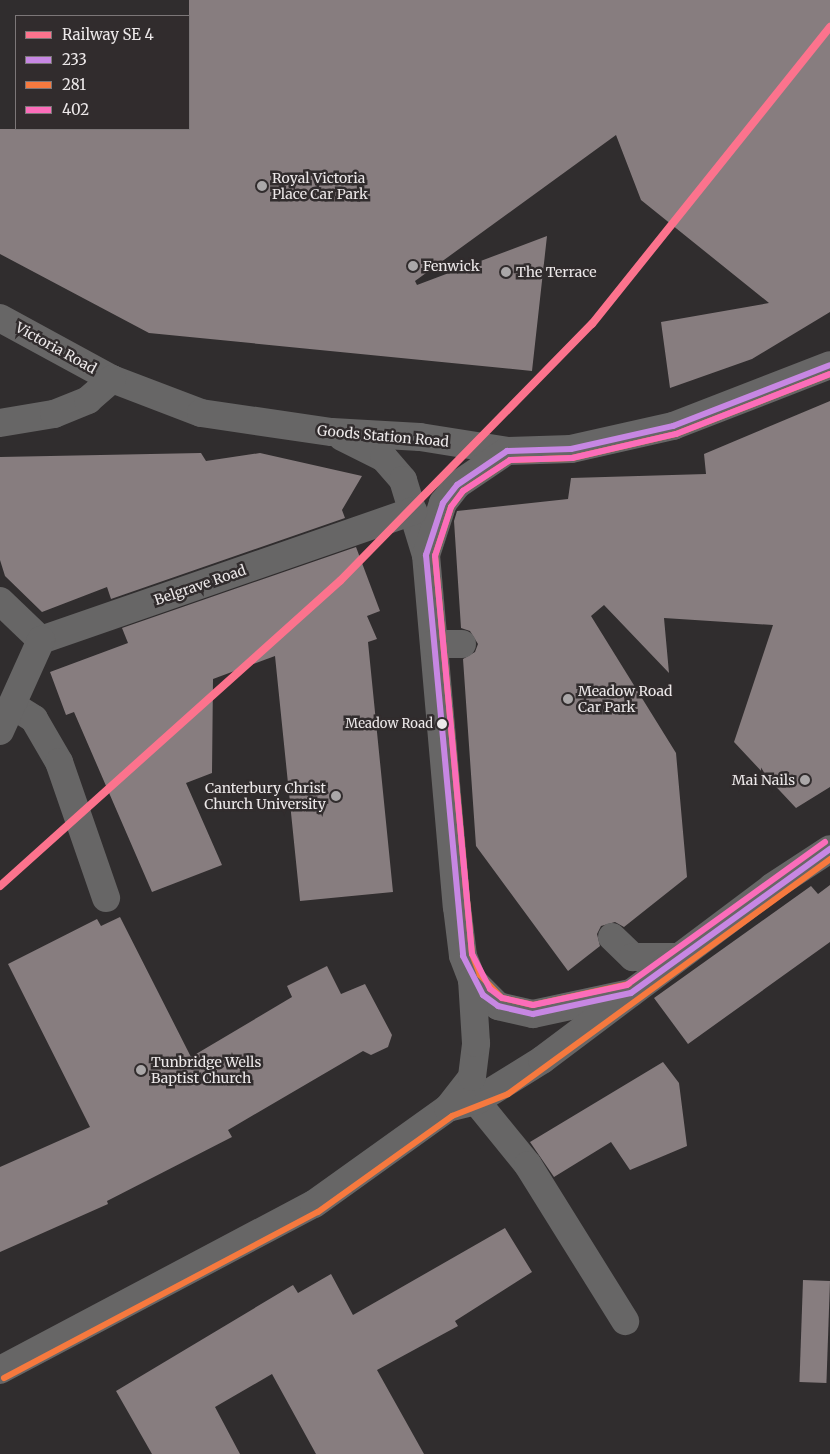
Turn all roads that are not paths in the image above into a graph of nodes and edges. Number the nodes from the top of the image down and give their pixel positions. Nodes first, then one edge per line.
1 (0, 318) edge
2 (830, 365) edge
3 (112, 379) junction
4 (0, 423) edge
5 (332, 432) junction
6 (507, 451) junction
7 (413, 511) junction
8 (426, 555) junction
9 (0, 601) edge
10 (41, 640) junction
11 (434, 644) junction
12 (462, 644) dead end
13 (12, 705) junction
14 (0, 731) edge
15 (830, 849) edge
16 (106, 898) dead end
17 (612, 937) dead end
18 (678, 957) junction
19 (472, 980) junction
20 (631, 993) junction
21 (476, 1101) junction
22 (448, 1108) junction
23 (625, 1321) dead end
24 (0, 1370) edge

1 - 3 street, Victoria Road
2 - 6 street, Goods Station Road
3 - 4 street
3 - 5 street, Goods Station Road
5 - 6 street, Goods Station Road
5 - 7 street
6 - 8 street
7 - 8 street
7 - 10 street, Belgrave Road
8 - 11 street
9 - 10 street
10 - 13 street
11 - 12 street
11 - 19 street
13 - 14 street
13 - 16 street
15 - 18 street
17 - 18 street
18 - 20 street
19 - 20 street
19 - 22 street
20 - 21 street
21 - 22 street
21 - 23 street
22 - 24 street

